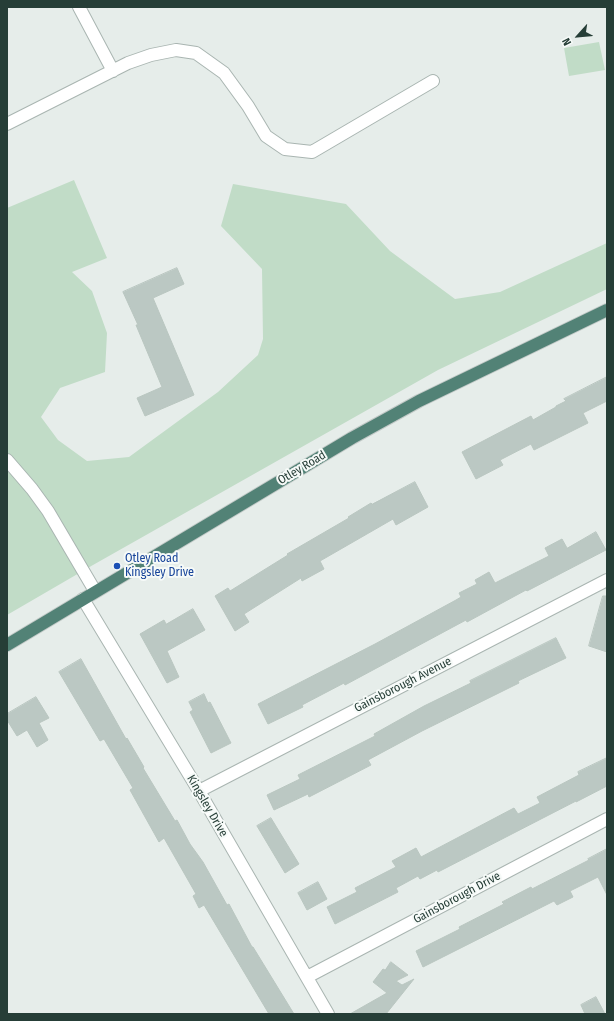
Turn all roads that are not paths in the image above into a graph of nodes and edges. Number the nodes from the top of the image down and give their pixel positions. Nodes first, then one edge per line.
1 (79, 7) edge
2 (113, 71) junction
3 (433, 81) dead end
4 (7, 124) edge
5 (607, 310) edge
6 (7, 460) edge
7 (607, 580) edge
8 (95, 592) junction
9 (83, 599) junction
10 (7, 644) edge
11 (199, 791) junction
12 (607, 819) edge
13 (307, 977) junction
14 (328, 1014) edge

1 - 2 street
2 - 3 street
2 - 4 street
5 - 8 highway, Otley Road
6 - 8 street
7 - 11 street, Gainsborough Avenue
8 - 9 highway, Otley Road
9 - 10 highway, Otley Road
9 - 11 street, Kingsley Drive
11 - 13 street, Kingsley Drive
12 - 13 street, Gainsborough Drive
13 - 14 street, Kingsley Drive

